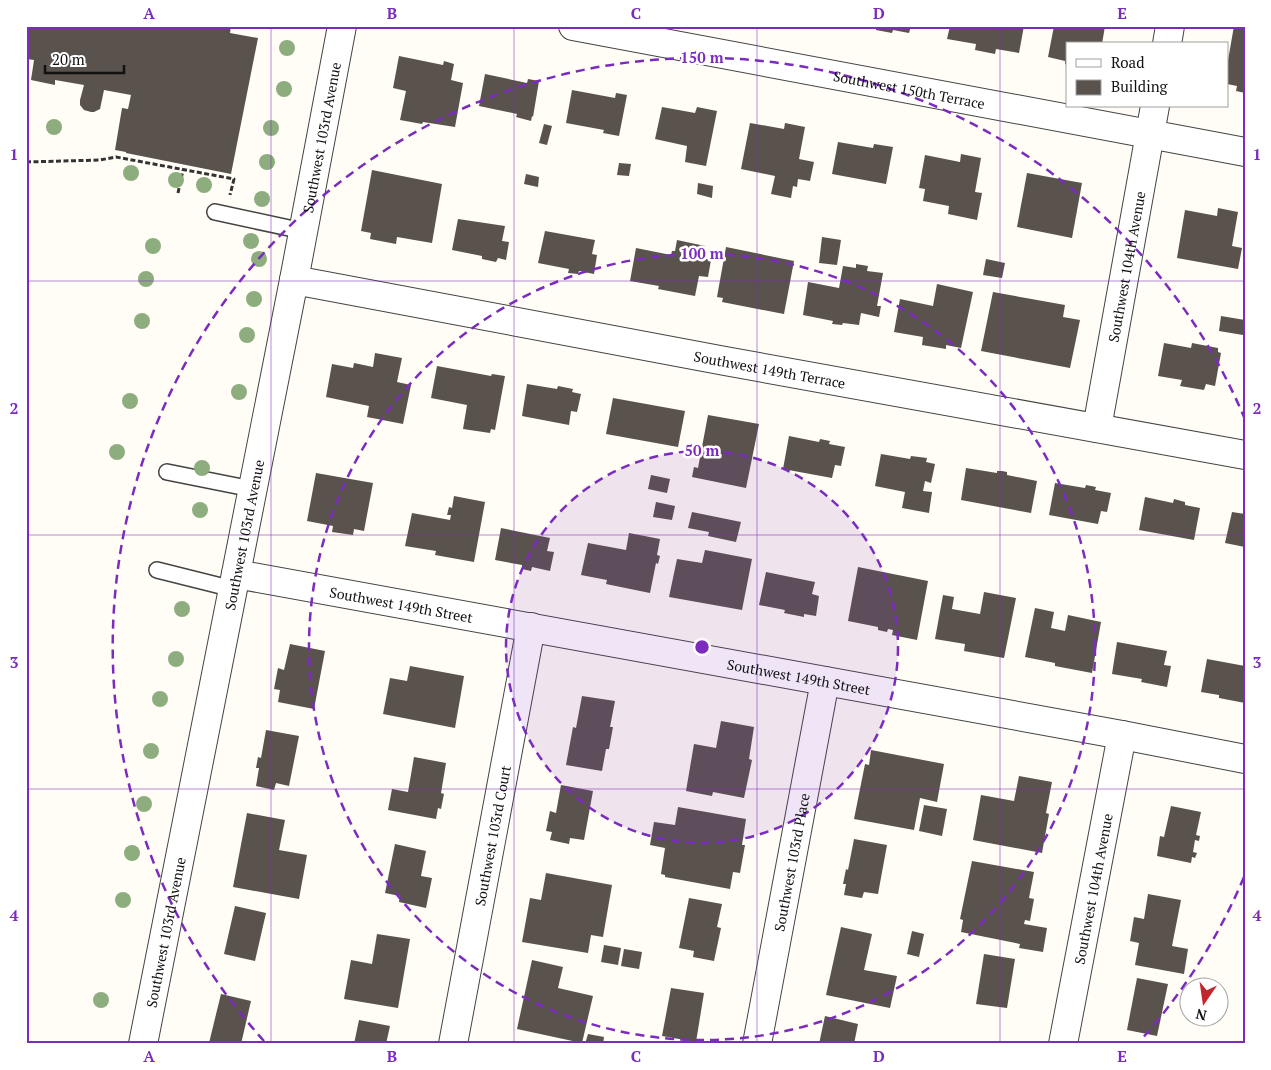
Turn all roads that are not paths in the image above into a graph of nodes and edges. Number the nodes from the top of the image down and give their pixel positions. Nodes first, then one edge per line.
1 (342, 26) edge
2 (573, 26) edge
3 (1170, 26) edge
4 (1167, 42) edge
5 (1155, 108) edge
6 (1150, 134) junction
7 (1245, 152) edge
8 (215, 212) dead end
9 (303, 230) junction
10 (294, 280) junction
11 (1097, 428) junction
12 (1245, 455) edge
13 (167, 472) dead end
14 (252, 489) junction
15 (156, 570) dead end
16 (234, 581) junction
17 (531, 627) junction
18 (825, 681) junction
19 (1122, 734) junction
20 (1245, 758) edge
21 (142, 1044) edge
22 (453, 1044) edge
23 (757, 1044) edge
24 (1063, 1044) edge

1 - 9 street, Southwest 103rd Avenue
2 - 6 street, Southwest 150th Terrace
3 - 4 street
5 - 6 street, Southwest 104th Avenue
6 - 7 street, Southwest 150th Terrace
6 - 11 street, Southwest 104th Avenue
8 - 9 lane
9 - 10 street, Southwest 103rd Avenue
10 - 11 street, Southwest 149th Terrace
10 - 14 street, Southwest 103rd Avenue
11 - 12 street, Southwest 149th Terrace
13 - 14 lane
14 - 16 street, Southwest 103rd Avenue
15 - 16 lane
16 - 17 street, Southwest 149th Street
16 - 21 street, Southwest 103rd Avenue
17 - 18 street, Southwest 149th Street
17 - 22 street, Southwest 103rd Court
18 - 19 street, Southwest 149th Street
18 - 23 street, Southwest 103rd Place
19 - 20 street, Southwest 149th Street
19 - 24 street, Southwest 104th Avenue

